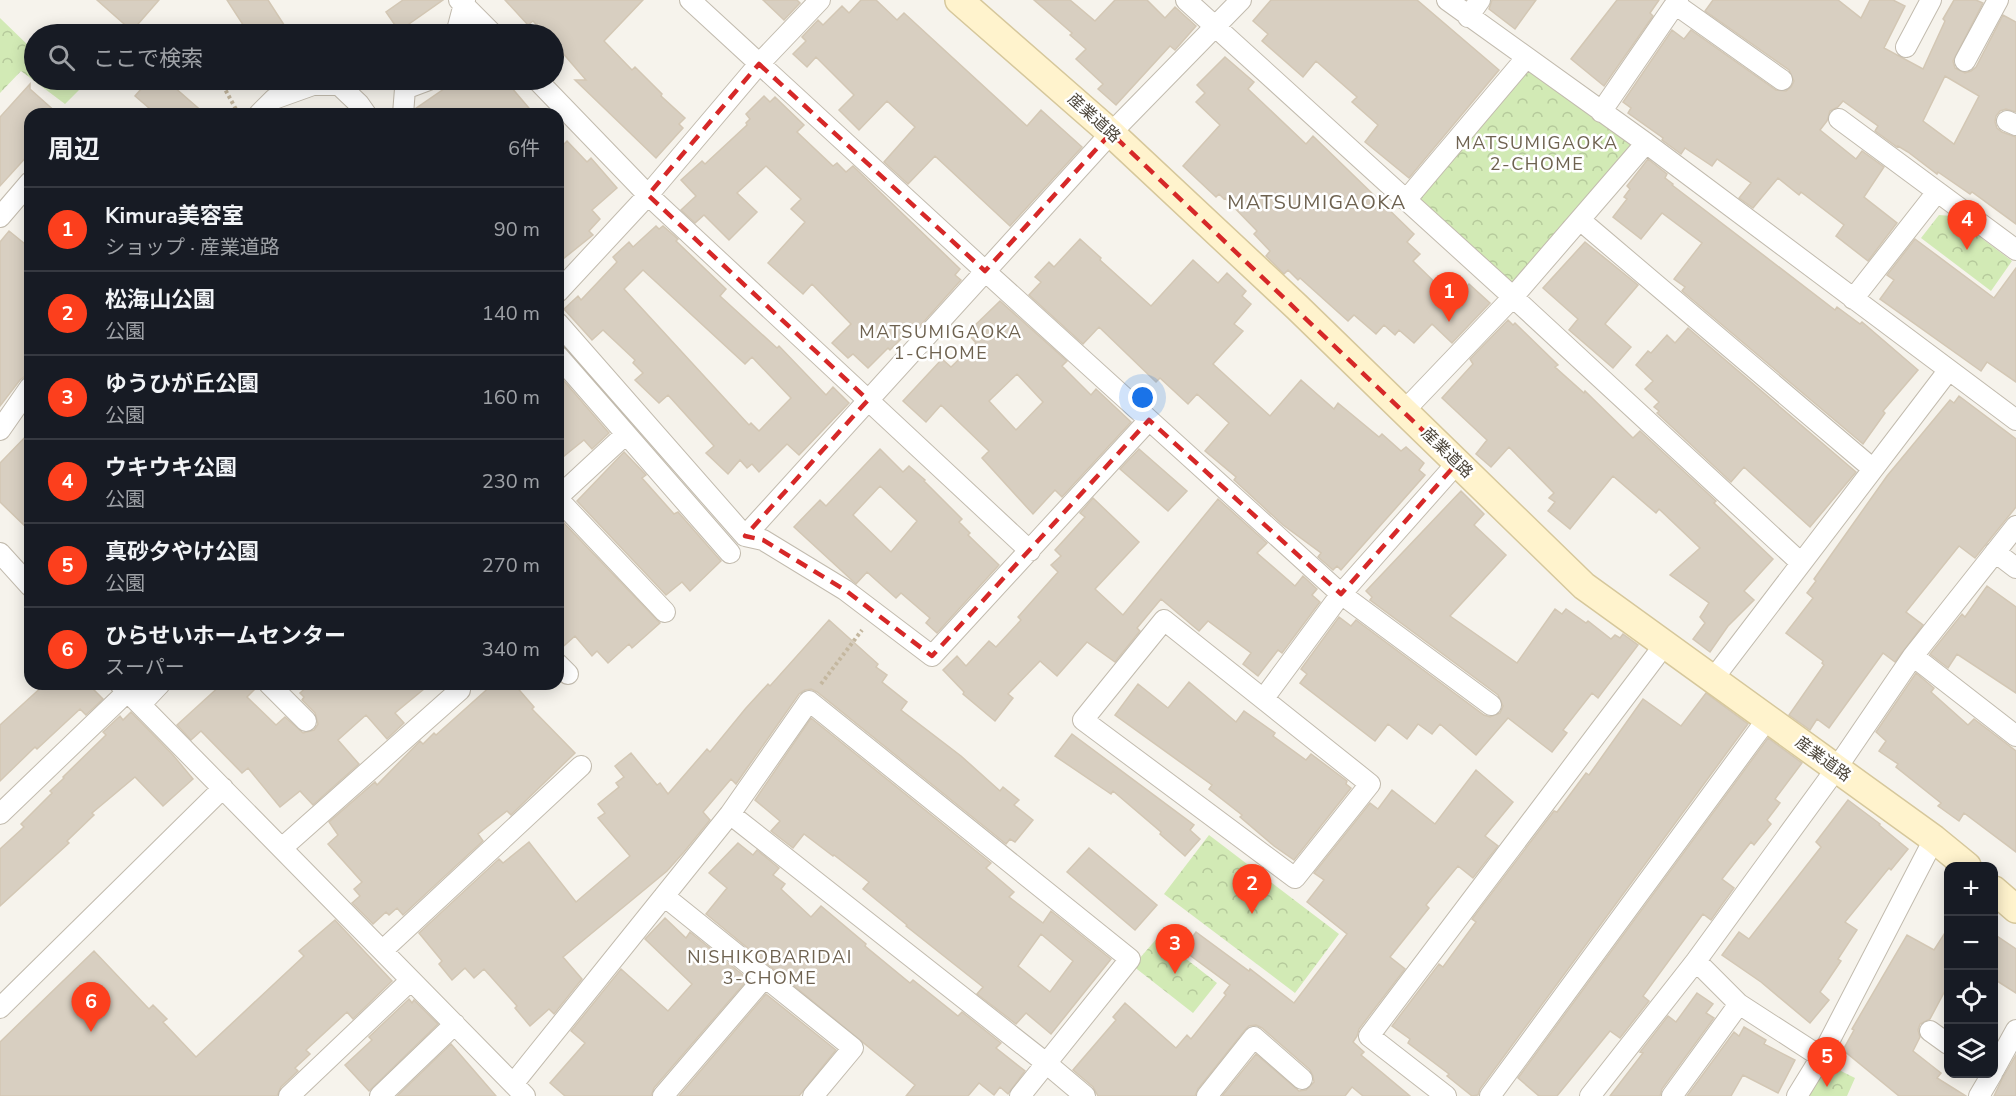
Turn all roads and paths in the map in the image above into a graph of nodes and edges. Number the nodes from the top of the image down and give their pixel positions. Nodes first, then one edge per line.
1 (690, 0) edge
2 (820, 0) edge
3 (959, 0) edge
4 (1186, 0) edge
5 (1241, 0) edge
6 (1447, 0) edge
7 (1480, 0) edge
8 (1931, 0) edge
9 (1998, 0) edge
10 (463, 1) edge
11 (1676, 2) edge
12 (1468, 17) junction
13 (458, 24) edge
14 (484, 24) edge
15 (1214, 26) junction
16 (1905, 47) dead end
17 (1526, 58) junction
18 (1965, 61) dead end
19 (759, 64) junction
20 (1782, 80) dead end
21 (225, 90) edge
22 (299, 90) edge
23 (343, 90) edge
24 (405, 90) edge
25 (547, 90) edge
26 (235, 108) edge
27 (265, 108) edge
28 (362, 108) edge
29 (403, 108) edge
30 (1601, 112) junction
31 (1839, 119) dead end
32 (1111, 133) junction
33 (1646, 143) junction
34 (24, 189) edge
35 (1937, 192) junction
36 (648, 195) junction
37 (1406, 200) junction
38 (0, 217) edge
39 (1580, 220) junction
40 (2016, 249) edge
41 (985, 271) junction
42 (564, 286) edge
43 (1513, 297) junction
44 (1853, 299) junction
45 (564, 330) edge
46 (564, 363) edge
47 (1948, 371) junction
48 (24, 396) edge
49 (868, 400) junction
50 (1404, 411) junction
51 (1149, 420) junction
52 (2016, 420) edge
53 (0, 430) edge
54 (626, 434) junction
55 (1457, 463) junction
56 (1873, 469) junction
57 (564, 492) edge
58 (564, 504) edge
59 (2016, 526) edge
60 (745, 536) junction
61 (1030, 551) junction
62 (1995, 552) junction
63 (0, 553) edge
64 (730, 553) dead end
65 (1801, 563) junction
66 (2016, 568) edge
67 (24, 579) edge
68 (1341, 594) junction
69 (665, 612) dead end
70 (874, 612) junction
71 (1665, 644) junction
72 (1913, 656) junction
73 (1713, 679) junction
74 (275, 690) edge
75 (460, 690) dead end
76 (129, 693) edge
77 (1264, 698) junction
78 (809, 701) junction
79 (1491, 705) dead end
80 (1768, 718) junction
81 (306, 721) dead end
82 (2016, 736) edge
83 (581, 766) dead end
84 (1836, 769) junction
85 (223, 788) junction
86 (0, 814) edge
87 (730, 814) junction
88 (1934, 839) junction
89 (282, 848) junction
90 (1961, 862) edge
91 (1998, 893) edge
92 (664, 896) junction
93 (2016, 909) edge
94 (382, 950) junction
95 (1696, 961) junction
96 (765, 977) junction
97 (411, 980) junction
98 (1739, 1004) junction
99 (0, 1008) edge
100 (455, 1024) junction
101 (2016, 1030) edge
102 (1930, 1031) dead end
103 (1944, 1041) edge
104 (1821, 1057) junction
105 (1998, 1061) edge
106 (1046, 1063) junction
107 (1302, 1078) dead end
108 (1988, 1078) edge
109 (519, 1090) edge
110 (289, 1096) edge
111 (380, 1096) edge
112 (663, 1096) edge
113 (813, 1096) edge
114 (1020, 1096) edge
115 (1085, 1096) edge
116 (1207, 1096) edge
117 (1446, 1096) edge
118 (1490, 1096) edge
119 (1590, 1096) edge
120 (1672, 1096) edge
121 (1797, 1096) edge
122 (1979, 1096) edge

1 - 19 street
2 - 19 street
3 - 32 street, 産業道路
4 - 15 street
5 - 15 street
6 - 12 street
7 - 12 street
8 - 16 street
9 - 18 street
10 - 13 street
10 - 14 street
11 - 20 street
11 - 30 street
12 - 17 street
15 - 32 street
15 - 37 street
17 - 30 street
17 - 37 street
19 - 36 street
19 - 41 street
21 - 26 path
22 - 27 street
23 - 28 street
24 - 29 street
25 - 36 street
30 - 33 street
31 - 35 street
32 - 41 street
32 - 50 street, 産業道路
33 - 39 street
33 - 44 street
34 - 38 street
35 - 40 street
35 - 44 street
36 - 42 street
36 - 49 street
37 - 43 street
39 - 43 street
39 - 56 street
41 - 49 street
41 - 51 street
43 - 50 street
43 - 65 street
44 - 47 street
45 - 60 street
46 - 54 street
47 - 52 street
47 - 56 street
48 - 53 street
49 - 60 street
49 - 61 street
50 - 55 street, 産業道路
51 - 61 street
51 - 68 street
54 - 57 street
54 - 64 street
55 - 68 street
55 - 71 street, 産業道路
56 - 65 street
58 - 69 street
59 - 62 street
60 - 70 street
61 - 70 street
62 - 66 street
62 - 72 street
63 - 67 street
65 - 73 street
68 - 77 street
68 - 79 street
70 - 78 path
71 - 73 street, 産業道路
71 - 117 street
72 - 82 street
72 - 84 street
73 - 80 street, 産業道路
74 - 81 street
75 - 89 street
76 - 85 street
76 - 86 street
77 - 77 street
78 - 87 street
78 - 106 street
80 - 84 street, 産業道路
80 - 118 street
83 - 94 street
84 - 88 street, 産業道路
84 - 95 street
85 - 89 street
85 - 99 street
87 - 92 street
87 - 106 street
88 - 90 street, 産業道路
88 - 104 street
89 - 94 street
91 - 93 street
92 - 96 street
92 - 109 street
94 - 97 street
95 - 98 street
95 - 119 street
96 - 112 street
96 - 113 street
97 - 100 street
97 - 110 street
98 - 104 street
98 - 120 street
100 - 109 street
100 - 111 street
101 - 105 street
102 - 103 street
104 - 121 street
106 - 114 street
106 - 115 street
107 - 116 street
108 - 122 street

